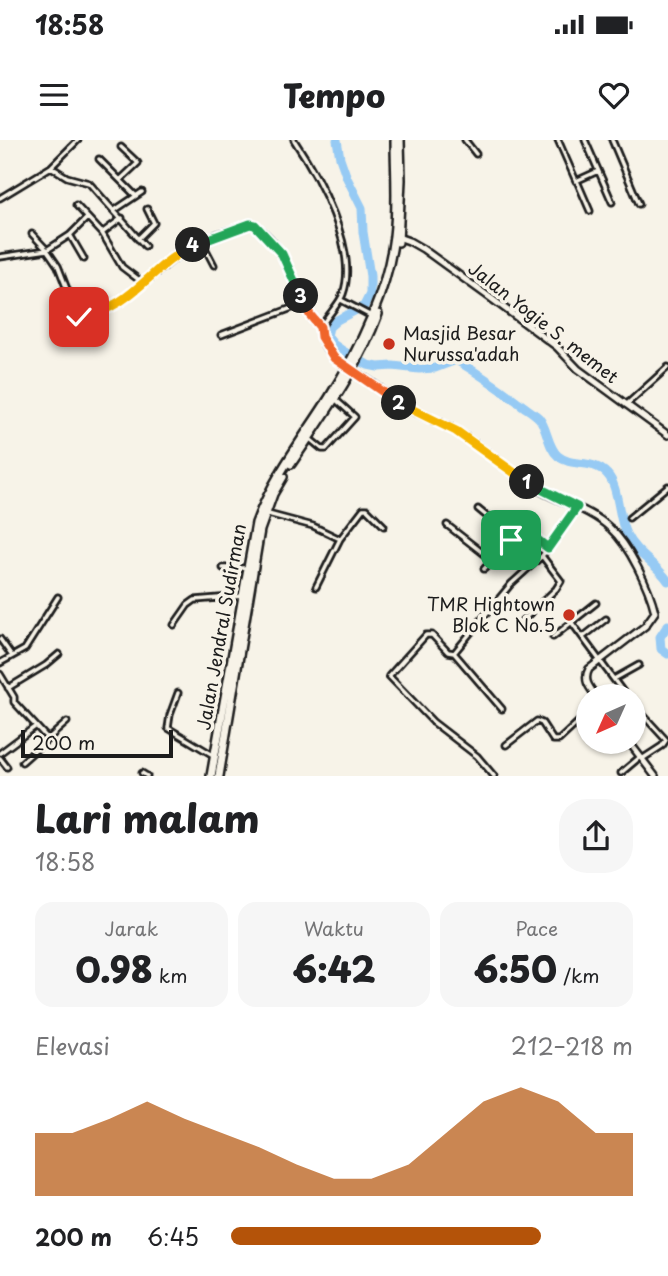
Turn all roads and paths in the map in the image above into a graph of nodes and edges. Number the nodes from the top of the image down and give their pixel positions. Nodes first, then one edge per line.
1 (78, 140) edge
2 (293, 140) edge
3 (397, 140) edge
4 (465, 140) edge
5 (558, 140) edge
6 (585, 140) edge
7 (612, 140) edge
8 (121, 147) dead end
9 (477, 154) dead end
10 (99, 159) dead end
11 (51, 167) junction
12 (598, 171) junction
13 (120, 180) junction
14 (576, 181) junction
15 (142, 192) dead end
16 (136, 196) junction
17 (0, 198) edge
18 (612, 202) dead end
19 (639, 204) dead end
20 (76, 205) dead end
21 (146, 209) dead end
22 (115, 211) junction
23 (590, 211) dead end
24 (87, 218) junction
25 (122, 218) junction
26 (102, 233) junction
27 (32, 234) dead end
28 (70, 235) junction
29 (397, 236) junction
30 (138, 239) junction
31 (201, 241) junction
32 (145, 246) dead end
33 (47, 250) junction
34 (0, 257) edge
35 (84, 260) dead end
36 (214, 265) dead end
37 (143, 283) junction
38 (341, 300) junction
39 (305, 303) junction
40 (374, 318) junction
41 (320, 327) junction
42 (221, 335) dead end
43 (350, 366) junction
44 (668, 367) edge
45 (332, 398) junction
46 (626, 405) junction
47 (668, 435) edge
48 (309, 438) junction
49 (668, 486) edge
50 (577, 507) junction
51 (478, 509) dead end
52 (265, 513) junction
53 (629, 518) dead end
54 (384, 526) dead end
55 (447, 526) dead end
56 (513, 538) junction
57 (340, 539) junction
58 (548, 548) junction
59 (542, 555) junction
60 (492, 560) junction
61 (223, 568) dead end
62 (247, 568) junction
63 (484, 569) dead end
64 (316, 587) dead end
65 (243, 596) junction
66 (58, 597) dead end
67 (597, 603) dead end
68 (606, 620) dead end
69 (522, 621) dead end
70 (572, 623) junction
71 (174, 625) dead end
72 (553, 637) dead end
73 (583, 637) junction
74 (0, 639) edge
75 (454, 653) junction
76 (59, 654) dead end
77 (12, 656) junction
78 (599, 659) junction
79 (0, 663) edge
80 (639, 665) dead end
81 (0, 674) edge
82 (614, 679) junction
83 (587, 684) edge
84 (617, 684) edge
85 (8, 688) junction
86 (178, 693) dead end
87 (502, 709) dead end
88 (646, 718) edge
89 (67, 722) dead end
90 (576, 724) edge
91 (36, 726) junction
92 (48, 740) junction
93 (506, 746) dead end
94 (638, 754) edge
95 (0, 756) edge
96 (215, 756) junction
97 (641, 758) junction
98 (22, 762) dead end
99 (7, 768) dead end
100 (142, 773) dead end
101 (621, 773) dead end
102 (148, 775) edge
103 (211, 775) edge
104 (219, 775) edge
105 (494, 775) edge
106 (655, 775) edge

1 - 11 street
2 - 38 street
3 - 29 highway, Jalan Jendral Sudirman
4 - 9 street
5 - 14 street
6 - 12 street
7 - 19 street
8 - 13 street
10 - 13 street
11 - 17 street
11 - 22 street
12 - 14 street
12 - 18 street
13 - 16 street
14 - 23 street
15 - 16 street
16 - 22 street
20 - 24 street
21 - 30 street
22 - 25 street
24 - 26 street
24 - 28 street
25 - 26 street
25 - 30 street
26 - 37 street
27 - 33 street
28 - 33 street
28 - 35 street
29 - 40 highway, Jalan Jendral Sudirman
29 - 46 street, Jalan Yogie S. memet
30 - 32 street
31 - 36 street
31 - 37 street
31 - 39 street
33 - 34 street
33 - 37 street
38 - 40 street
38 - 41 street
39 - 41 street
39 - 42 street
40 - 43 highway, Jalan Jendral Sudirman
41 - 43 street
43 - 45 highway, Jalan Jendral Sudirman
43 - 50 street
44 - 46 street
45 - 48 highway, Jalan Jendral Sudirman
45 - 48 street
45 - 62 highway, Jalan Jendral Sudirman
46 - 47 street, Jalan Yogie S. memet
48 - 52 highway, Jalan Jendral Sudirman
49 - 53 street
50 - 58 street
50 - 78 street
51 - 56 street
52 - 57 street
52 - 104 highway, Jalan Jendral Sudirman
54 - 57 street
55 - 60 street
56 - 58 street
56 - 60 street
57 - 64 street
58 - 59 street
59 - 69 street
59 - 75 street
60 - 63 street
61 - 62 street
62 - 65 highway, Jalan Jendral Sudirman
65 - 71 street
65 - 96 highway, Jalan Jendral Sudirman
66 - 77 street
67 - 70 street
68 - 73 street
70 - 72 street
70 - 73 street
73 - 78 street
74 - 77 street
75 - 87 street
75 - 105 street
76 - 85 street
77 - 79 street
78 - 82 street
78 - 83 street
80 - 82 street
81 - 85 street
82 - 84 street
85 - 91 street
86 - 96 street
88 - 97 street
89 - 92 street
90 - 93 street
91 - 92 street
91 - 95 street
92 - 98 street
94 - 97 street
95 - 99 street
96 - 103 highway, Jalan Jendral Sudirman
97 - 101 street
97 - 106 street
100 - 102 street

